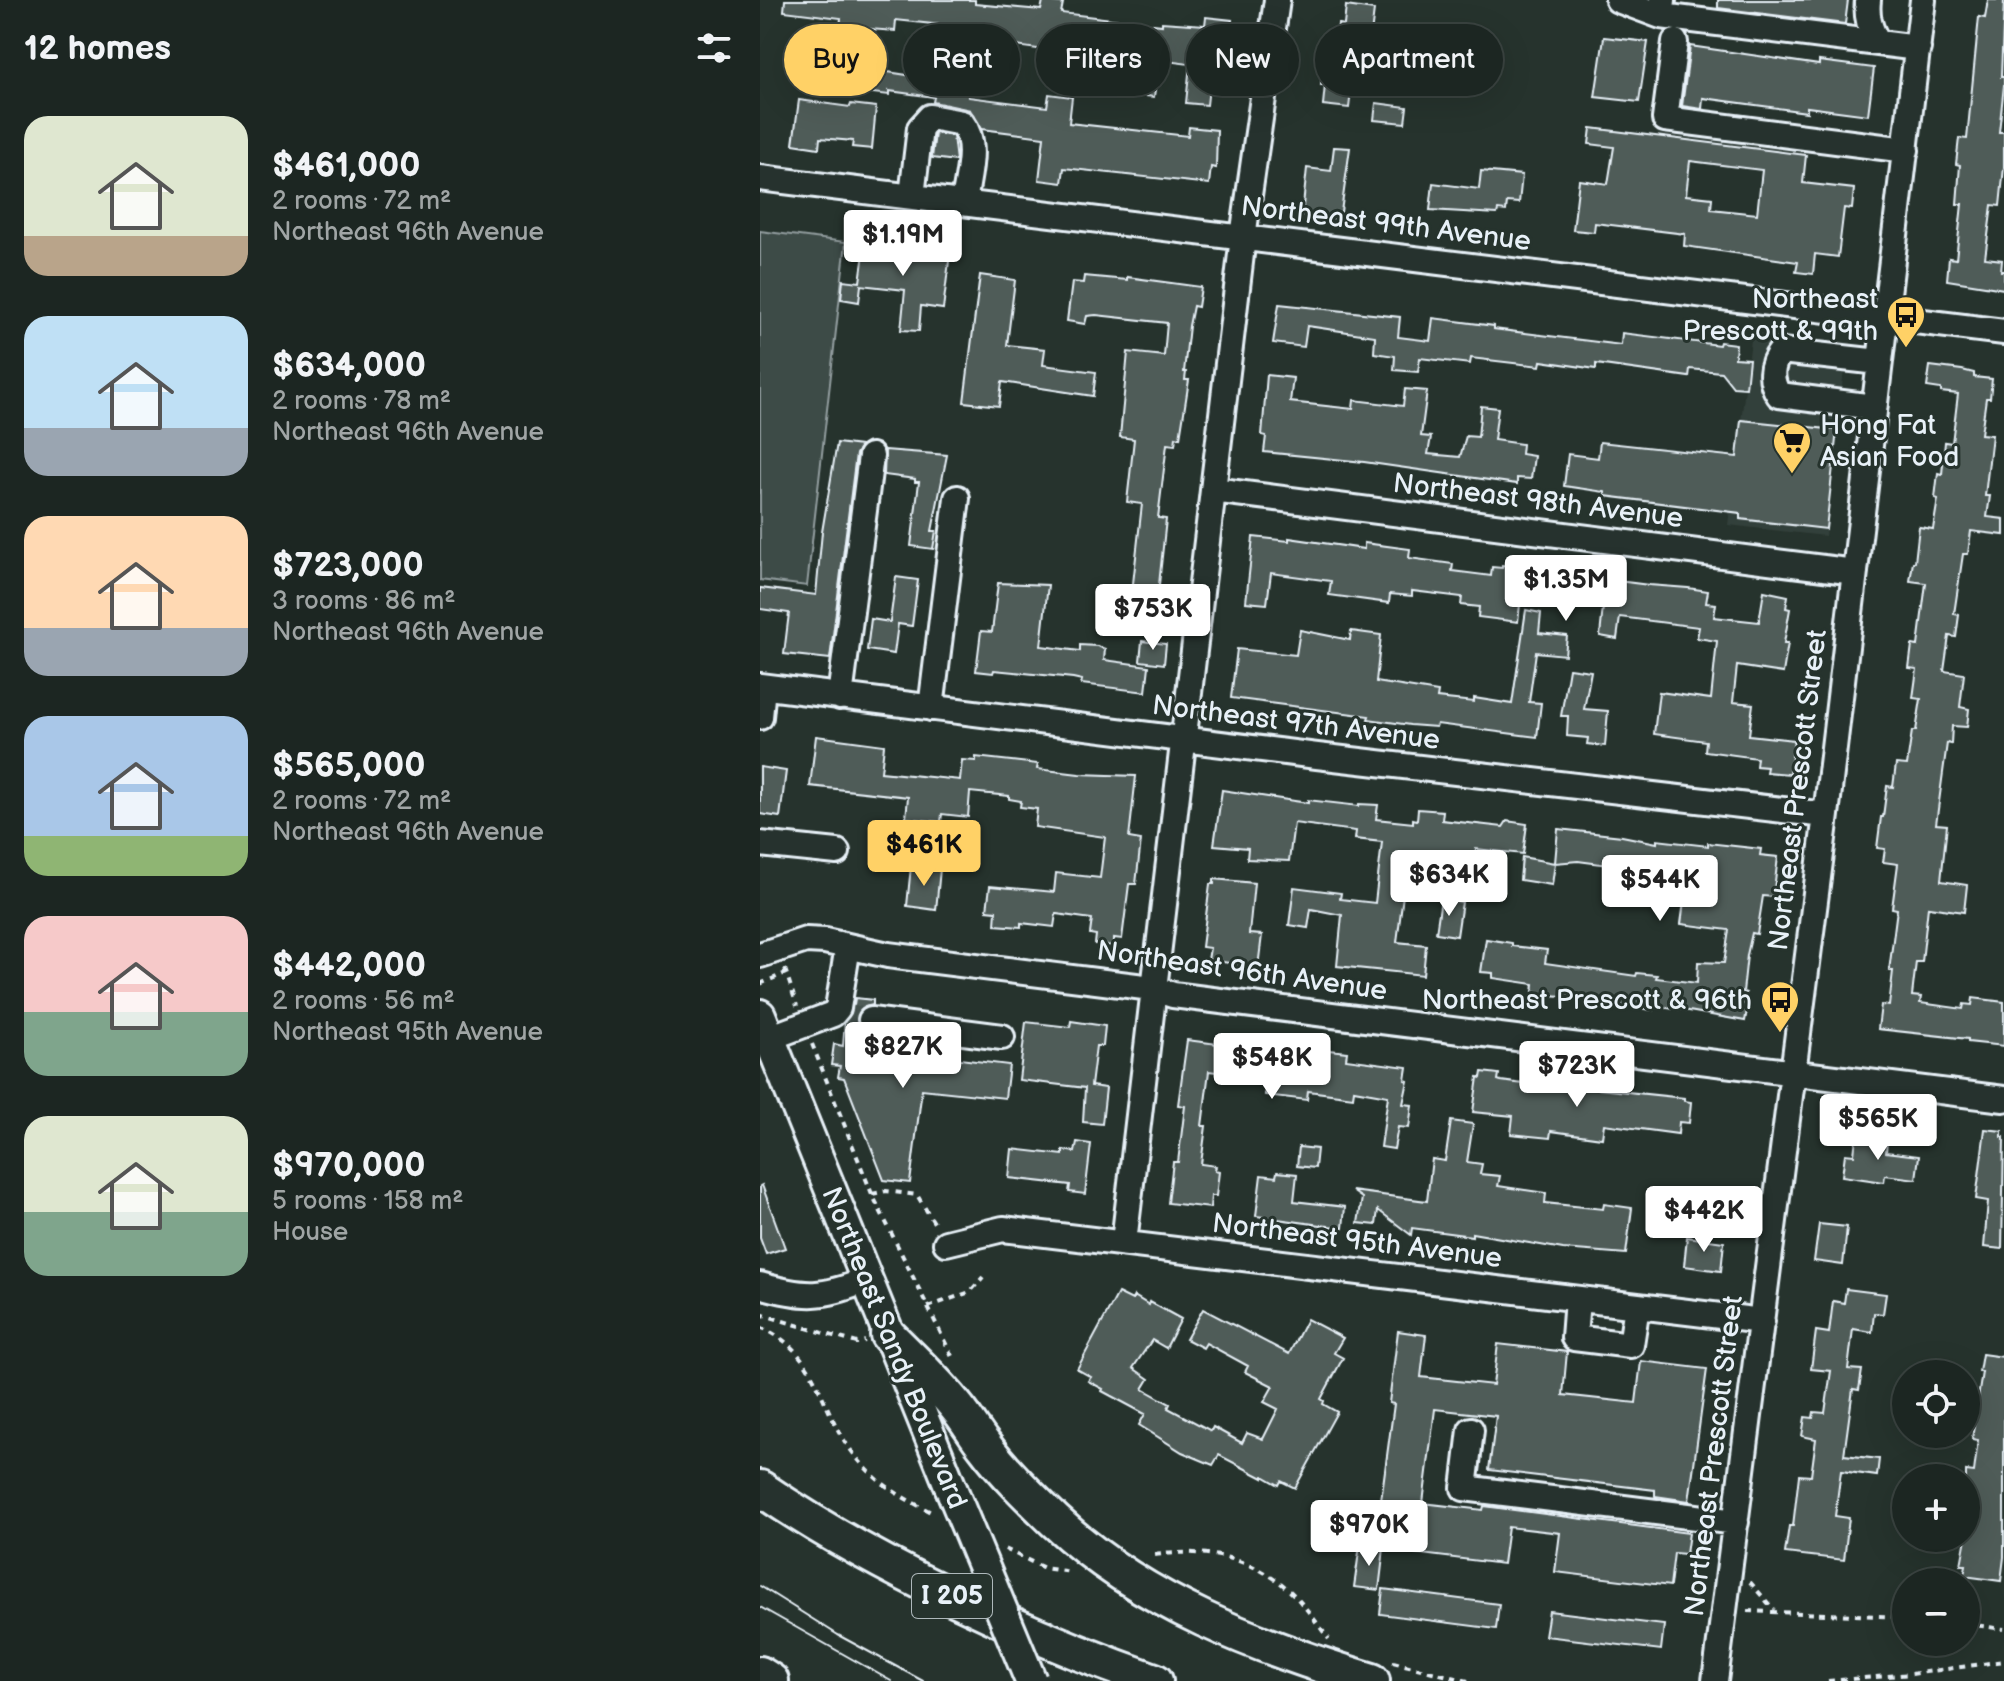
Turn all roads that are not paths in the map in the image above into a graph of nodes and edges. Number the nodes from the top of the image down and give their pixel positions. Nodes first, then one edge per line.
1 (1277, 0) edge
2 (1618, 0) edge
3 (1868, 0) edge
4 (1923, 0) edge
5 (1662, 8) edge
6 (1675, 42) dead end
7 (1878, 43) junction
8 (1918, 48) junction
9 (1906, 150) junction
10 (760, 178) edge
11 (912, 196) junction
12 (964, 203) junction
13 (1243, 237) junction
14 (1885, 316) junction
15 (2004, 332) edge
16 (1879, 362) junction
17 (1874, 407) junction
18 (871, 456) dead end
19 (1213, 490) junction
20 (957, 498) dead end
21 (1855, 572) junction
22 (761, 687) edge
23 (840, 697) junction
24 (931, 708) junction
25 (760, 717) edge
26 (1184, 740) junction
27 (1826, 815) junction
28 (760, 844) edge
29 (837, 852) dead end
30 (848, 946) junction
31 (760, 955) edge
32 (1152, 988) junction
33 (871, 1020) tunnel mouth
34 (764, 1026) edge
35 (1002, 1037) dead end
36 (1794, 1072) junction
37 (2004, 1099) edge
38 (1124, 1242) junction
39 (946, 1243) road end
40 (866, 1280) junction
41 (760, 1285) edge
42 (1577, 1299) junction
43 (1637, 1306) junction
44 (1762, 1321) junction
45 (888, 1335) junction
46 (1471, 1430) dead end
47 (760, 1488) edge
48 (1736, 1522) junction
49 (1378, 1670) edge
50 (760, 1674) edge
51 (1715, 1674) edge
52 (771, 1681) edge
53 (1031, 1681) edge
54 (1155, 1681) edge

1 - 13 street
2 - 5 street
3 - 7 street
4 - 8 street, Northeast Prescott Street
5 - 7 street
6 - 9 street
7 - 8 street
8 - 9 street, Northeast Prescott Street
9 - 14 street, Northeast Prescott Street
10 - 11 street, Northeast 99th Avenue
11 - 12 street, Northeast 99th Avenue
11 - 12 street
12 - 13 street, Northeast 99th Avenue
13 - 14 street, Northeast 99th Avenue
13 - 19 street
14 - 15 street, Northeast 99th Avenue
14 - 16 street, Northeast Prescott Street
16 - 17 street, Northeast Prescott Street
16 - 17 street
17 - 21 street, Northeast Prescott Street
18 - 23 street
19 - 21 street, Northeast 98th Avenue
19 - 26 street
20 - 24 street
21 - 27 street, Northeast Prescott Street
22 - 23 street, Northeast 97th Avenue
22 - 25 street
23 - 24 street, Northeast 97th Avenue
24 - 26 street, Northeast 97th Avenue
26 - 27 street, Northeast 97th Avenue
26 - 32 street
27 - 36 street, Northeast Prescott Street
28 - 29 street
30 - 31 street, Northeast 96th Avenue
30 - 32 street, Northeast 96th Avenue
30 - 34 street
32 - 36 street, Northeast 96th Avenue
32 - 38 street
33 - 35 street
34 - 40 main road, Northeast Sandy Boulevard
36 - 37 street, Northeast 96th Avenue
36 - 44 street, Northeast Prescott Street
38 - 39 street, Northeast 95th Avenue
38 - 42 street, Northeast 95th Avenue
40 - 41 street
40 - 45 main road, Northeast Sandy Boulevard
42 - 43 street, Northeast 95th Avenue
42 - 43 street
43 - 44 street, Northeast 95th Avenue
44 - 48 street, Northeast Prescott Street
45 - 49 highway
45 - 53 main road, Northeast Sandy Boulevard, bridge
46 - 48 street
47 - 54 highway, I 205
48 - 51 street, Northeast Prescott Street
50 - 52 highway

